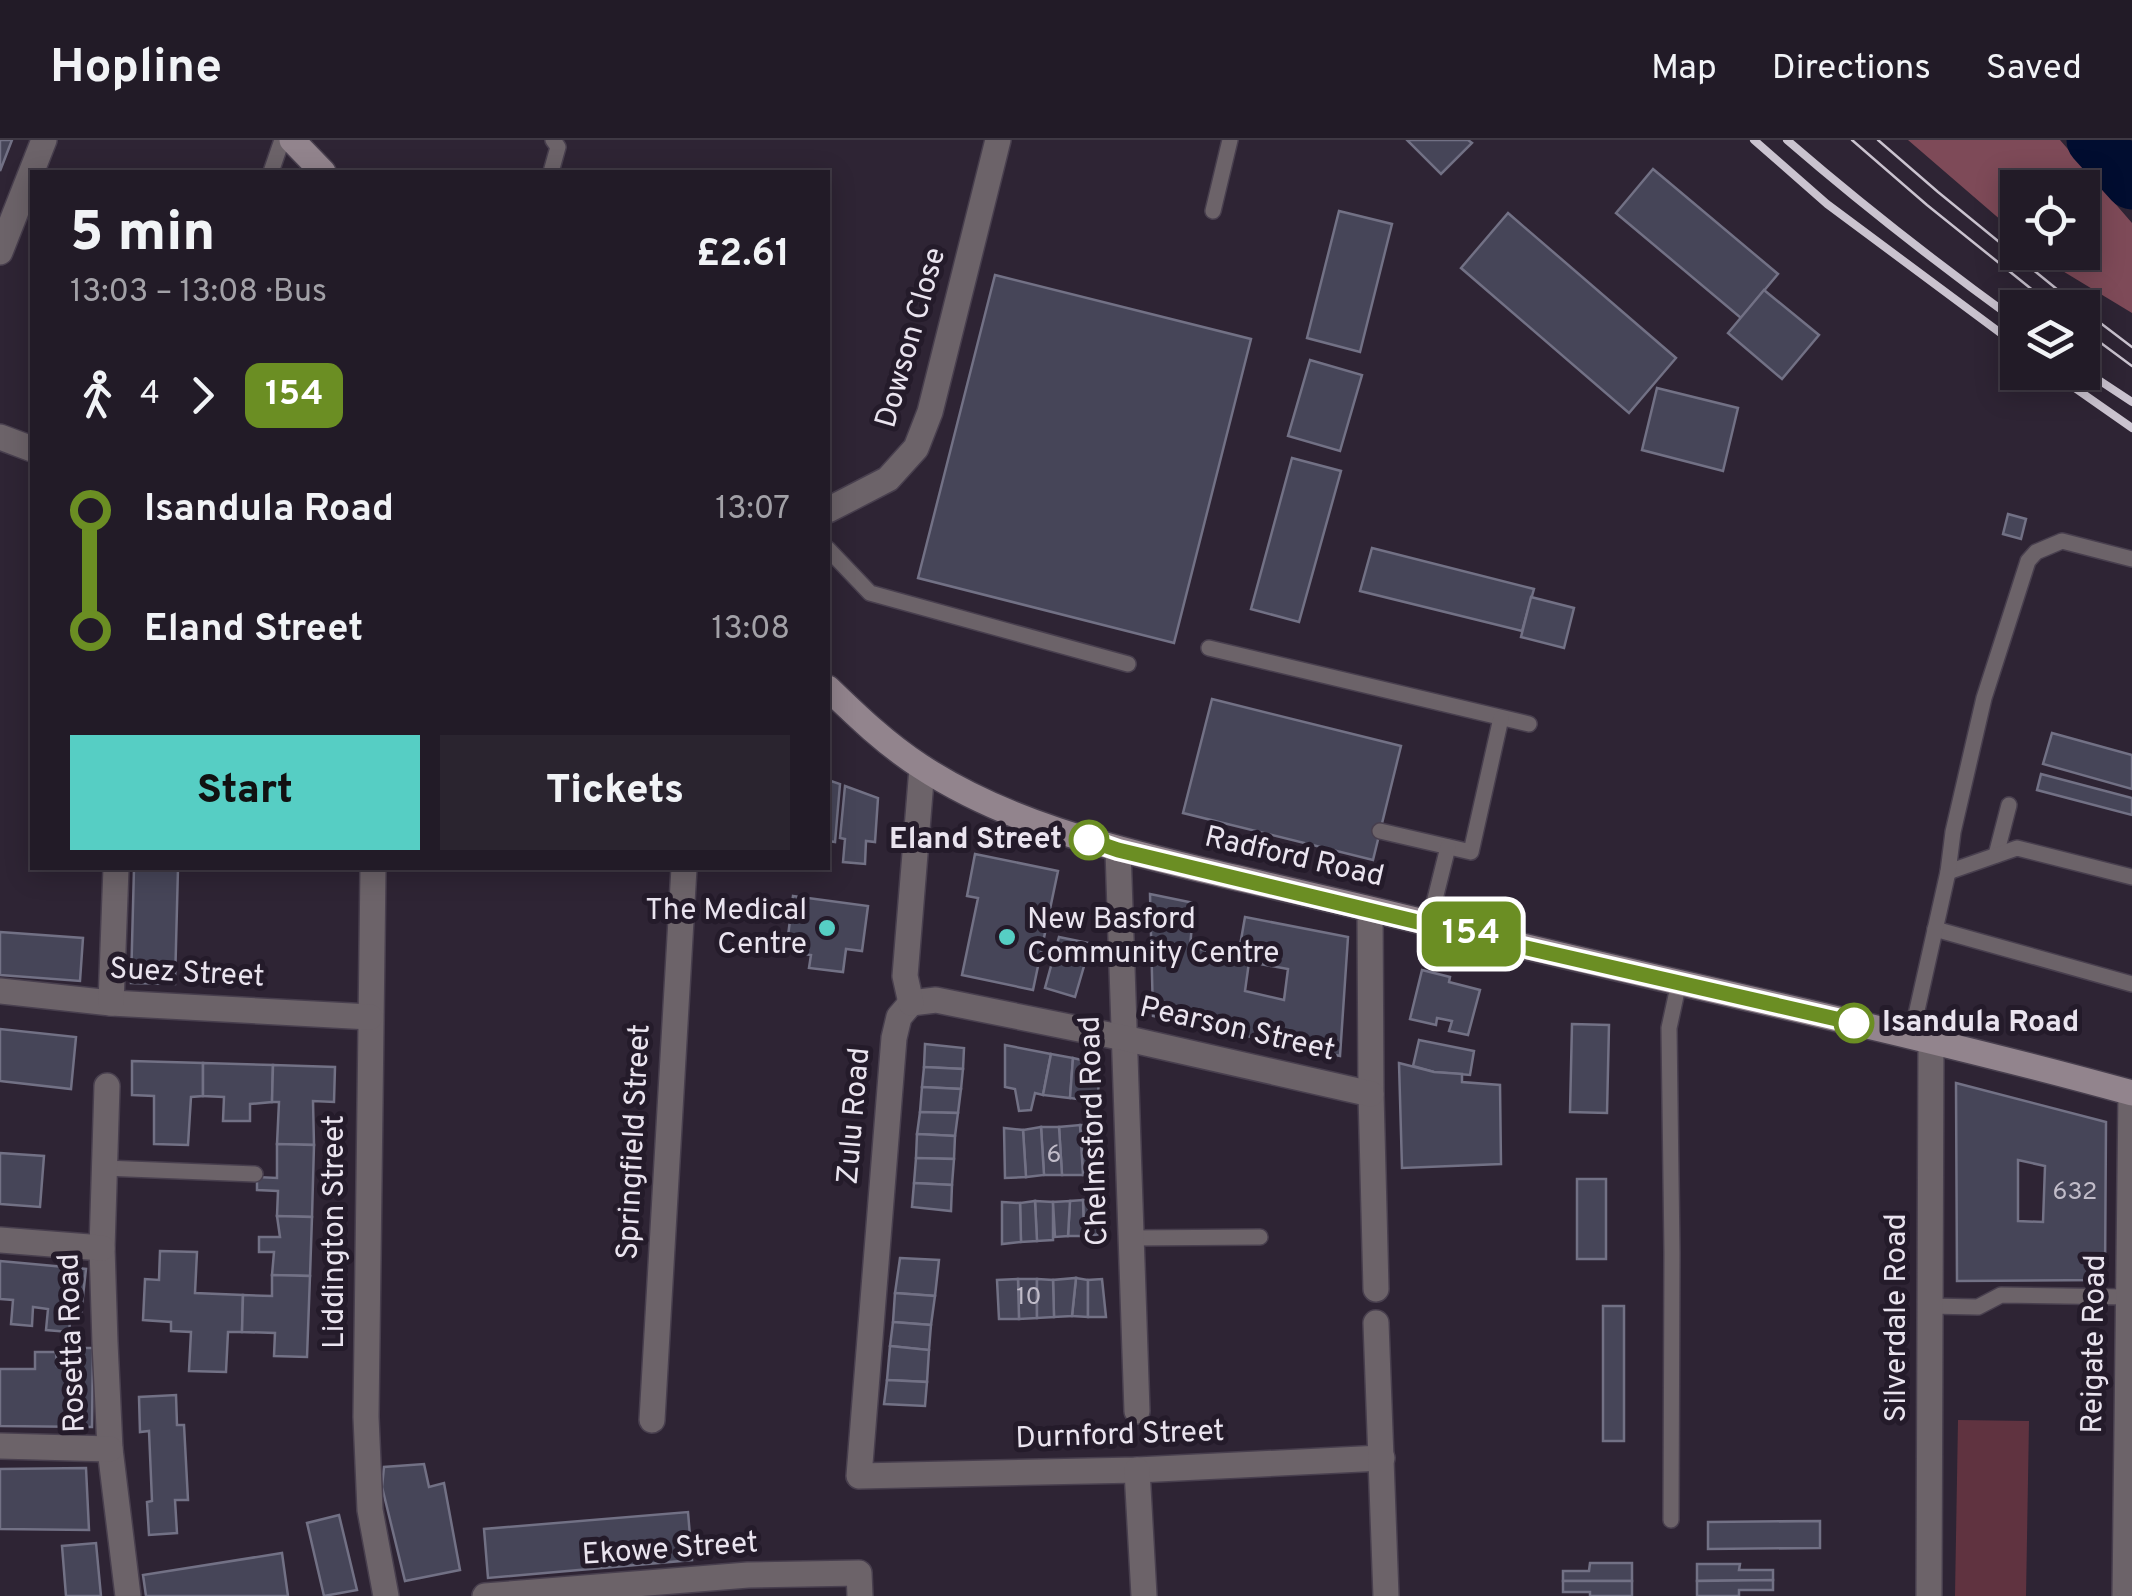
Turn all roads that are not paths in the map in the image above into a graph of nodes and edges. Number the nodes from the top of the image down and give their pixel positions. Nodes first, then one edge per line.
1 (282, 140) edge
2 (292, 140) edge
3 (552, 140) edge
4 (998, 140) edge
5 (1230, 140) edge
6 (42, 141) edge
7 (31, 170) edge
8 (272, 170) edge
9 (321, 170) edge
10 (552, 170) edge
11 (30, 173) edge
12 (1213, 211) dead end
13 (0, 252) edge
14 (0, 437) edge
15 (30, 448) edge
16 (830, 509) edge
17 (830, 551) edge
18 (2132, 559) edge
19 (1208, 648) dead end
20 (1128, 664) dead end
21 (830, 690) edge
22 (1502, 718) junction
23 (1529, 724) dead end
24 (922, 768) junction
25 (2009, 804) dead end
26 (1380, 831) dead end
27 (1448, 847) junction
28 (1118, 850) junction
29 (1996, 855) junction
30 (116, 870) edge
31 (373, 870) edge
32 (684, 870) edge
33 (1948, 872) junction
34 (2132, 877) edge
35 (1370, 910) junction
36 (1429, 924) junction
37 (1935, 929) junction
38 (1679, 982) junction
39 (2132, 984) edge
40 (0, 991) edge
41 (111, 1003) junction
42 (911, 1003) junction
43 (370, 1017) junction
44 (1124, 1038) junction
45 (1921, 1039) junction
46 (107, 1086) dead end
47 (2131, 1093) edge
48 (1371, 1094) junction
49 (104, 1168) junction
50 (255, 1174) dead end
51 (1260, 1237) dead end
52 (1131, 1238) junction
53 (0, 1240) edge
54 (102, 1248) junction
55 (1376, 1289) dead end
56 (2128, 1297) junction
57 (1930, 1306) junction
58 (1376, 1323) dead end
59 (1137, 1411) dead end
60 (652, 1420) dead end
61 (0, 1446) edge
62 (110, 1449) junction
63 (1382, 1458) junction
64 (1138, 1470) junction
65 (859, 1476) joint
66 (1670, 1520) dead end
67 (859, 1584) edge
68 (128, 1596) edge
69 (386, 1596) edge
70 (486, 1596) edge
71 (1144, 1596) edge
72 (1386, 1596) edge
73 (1929, 1596) edge
74 (2125, 1596) edge

1 - 8 lane
2 - 9 street
3 - 10 lane
4 - 16 street, Dowson Close
5 - 12 lane
6 - 7 street
11 - 13 street
14 - 15 street
17 - 20 lane
18 - 33 lane
19 - 22 lane
21 - 24 street, Radford Road
22 - 23 lane
22 - 27 lane
24 - 28 street, Radford Road
24 - 42 street, Zulu Road
25 - 29 lane
26 - 27 lane
27 - 36 lane
28 - 35 street, Radford Road
28 - 44 street, Chelmsford Road
29 - 33 lane
29 - 34 lane
30 - 41 street
31 - 43 street, Liddington Street
32 - 60 street, Springfield Street
33 - 37 lane
35 - 36 street, Radford Road
35 - 48 street
36 - 38 street, Radford Road
37 - 39 lane
37 - 45 lane
38 - 45 street, Radford Road
38 - 66 lane
40 - 41 street, Suez Street
41 - 43 street, Suez Street
42 - 44 street, Pearson Street
42 - 65 street, Zulu Road
43 - 69 street, Liddington Street
44 - 48 street, Pearson Street
44 - 52 street, Chelmsford Road
45 - 47 street, Radford Road
45 - 57 street, Silverdale Road
46 - 49 street, Rosetta Road
47 - 56 street, Reigate Road
48 - 55 street
49 - 50 lane
49 - 54 street, Rosetta Road
51 - 52 lane
52 - 59 street, Chelmsford Road
53 - 54 street
54 - 62 street, Rosetta Road
56 - 57 lane
56 - 74 street, Reigate Road
57 - 73 street, Silverdale Road
58 - 63 street
61 - 62 street
62 - 68 street, Rosetta Road
63 - 64 street, Durnford Street
63 - 72 street
64 - 65 street, Durnford Street
64 - 71 street
67 - 70 street, Ekowe Street

